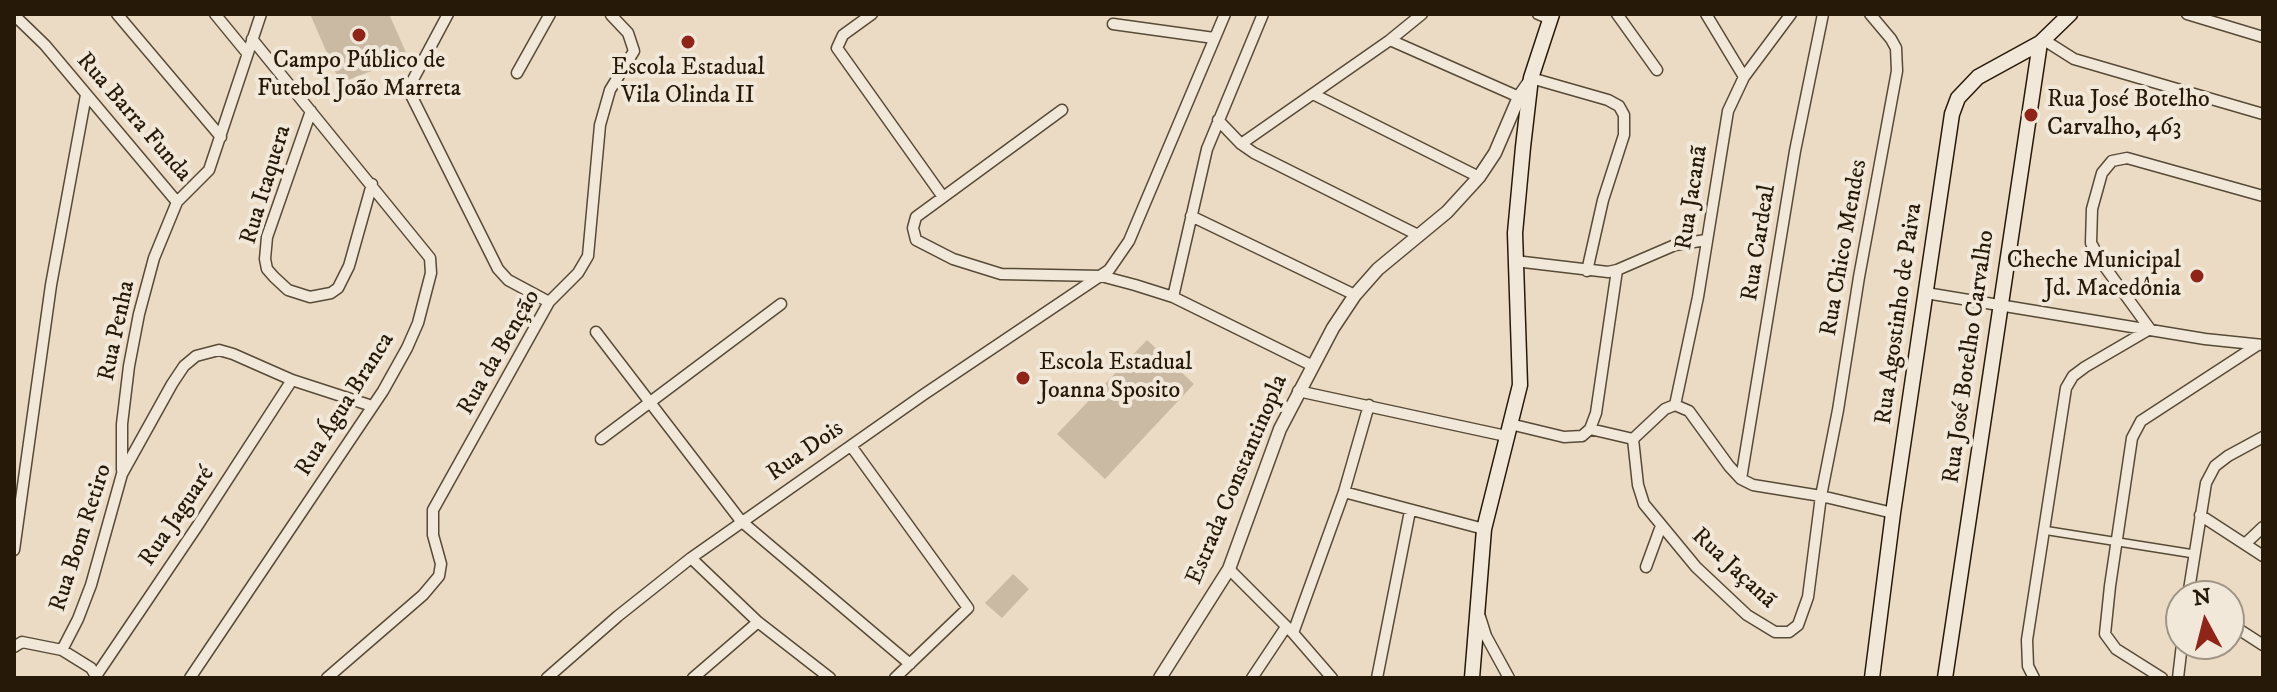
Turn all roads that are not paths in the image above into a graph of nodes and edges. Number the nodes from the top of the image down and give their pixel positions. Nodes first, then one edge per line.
1 (117, 14) edge
2 (215, 14) edge
3 (261, 14) edge
4 (550, 14) edge
5 (611, 14) edge
6 (872, 14) edge
7 (1225, 14) edge
8 (1263, 14) edge
9 (1422, 14) edge
10 (1617, 14) edge
11 (1706, 14) edge
12 (1791, 14) edge
13 (1823, 14) edge
14 (1870, 14) edge
15 (2070, 14) edge
16 (2187, 14) edge
17 (14, 15) edge
18 (445, 15) edge
19 (1547, 16) edge
20 (1113, 24) dead end
21 (2263, 37) edge
22 (1214, 38) junction
23 (252, 39) junction
24 (1390, 40) junction
25 (2042, 42) junction
26 (247, 53) junction
27 (1657, 70) dead end
28 (517, 73) dead end
29 (1744, 77) junction
30 (1531, 78) junction
31 (1313, 94) junction
32 (86, 95) junction
33 (1519, 97) junction
34 (1062, 110) dead end
35 (311, 111) junction
36 (2263, 114) edge
37 (1218, 120) junction
38 (221, 137) junction
39 (1241, 144) junction
40 (1479, 177) junction
41 (372, 184) junction
42 (2263, 196) edge
43 (943, 197) junction
44 (177, 202) junction
45 (1191, 216) junction
46 (1418, 235) junction
47 (1706, 240) junction
48 (1515, 261) junction
49 (1617, 270) junction
50 (1587, 271) junction
51 (1101, 276) junction
52 (1926, 293) junction
53 (1355, 295) junction
54 (1173, 297) junction
55 (549, 302) junction
56 (781, 304) dead end
57 (2000, 304) junction
58 (2150, 329) junction
59 (596, 332) dead end
60 (2259, 346) edge
61 (1311, 365) junction
62 (292, 380) junction
63 (1298, 391) junction
64 (650, 403) junction
65 (1369, 405) junction
66 (1675, 405) junction
67 (372, 406) junction
68 (1590, 429) junction
69 (1508, 430) junction
70 (2263, 437) edge
71 (601, 439) dead end
72 (1633, 439) junction
73 (851, 446) junction
74 (122, 474) junction
75 (1741, 479) junction
76 (1344, 492) junction
77 (1826, 498) junction
78 (1410, 511) junction
79 (1893, 513) junction
80 (2200, 515) junction
81 (741, 521) junction
82 (1661, 526) junction
83 (2263, 527) edge
84 (1484, 529) junction
85 (2043, 530) junction
86 (2117, 542) junction
87 (2245, 544) junction
88 (14, 550) edge
89 (2194, 554) junction
90 (2263, 556) edge
91 (691, 558) junction
92 (1646, 567) dead end
93 (1229, 569) junction
94 (2190, 580) edge
95 (1477, 608) junction
96 (758, 622) junction
97 (1290, 630) junction
98 (2245, 633) edge
99 (2263, 645) edge
100 (14, 647) edge
101 (62, 650) junction
102 (910, 664) junction
103 (96, 677) edge
104 (190, 678) edge
105 (327, 678) edge
106 (547, 678) edge
107 (693, 678) edge
108 (830, 678) edge
109 (895, 678) edge
110 (1160, 678) edge
111 (1252, 678) edge
112 (1332, 678) edge
113 (1377, 678) edge
114 (1472, 678) edge
115 (1509, 678) edge
116 (1872, 678) edge
117 (1945, 678) edge
118 (2034, 678) edge
119 (2162, 678) edge

1 - 38 street
2 - 26 street
3 - 23 street, Rua Barra Funda
4 - 28 street
5 - 55 street, Rua da Benção
6 - 43 street
7 - 22 street, Rua Dois
8 - 37 street
9 - 24 street
10 - 27 street
11 - 29 street
12 - 29 street, Rua Jacanã
13 - 75 street, Rua Cardeal
14 - 77 street, Rua Chico Mendes
15 - 25 main road, Rua Agostinho de Paiva
16 - 21 street
17 - 32 street, Rua Barra Funda
18 - 55 street
19 - 30 main road
20 - 22 street
22 - 51 street, Rua Dois
23 - 26 street, Rua Barra Funda
23 - 35 street, Rua Água Branca
24 - 31 street
24 - 33 street
25 - 36 street
25 - 52 main road, Rua Agostinho de Paiva
25 - 57 main road, Rua José Botelho Carvalho
26 - 38 street, Rua Barra Funda
29 - 47 street, Rua Jacanã
30 - 33 street, Estrada Constantinopla
30 - 48 main road
30 - 50 street
31 - 39 street
31 - 40 street
32 - 44 street, Rua Barra Funda
32 - 88 street
33 - 40 street, Estrada Constantinopla
34 - 43 street
35 - 41 street, Rua Água Branca
35 - 41 street, Rua Itaquera
37 - 39 street
37 - 45 street
38 - 44 street, Rua Barra Funda
39 - 46 street
40 - 46 street, Estrada Constantinopla
41 - 67 street, Rua Água Branca
42 - 58 street
43 - 51 street
44 - 74 street, Rua Penha
45 - 53 street
45 - 54 street
46 - 53 street, Estrada Constantinopla
47 - 49 street
47 - 66 street, Rua Jacanã
48 - 50 street
48 - 69 main road
49 - 50 street
49 - 68 street
51 - 54 street
51 - 73 street, Rua Dois
52 - 57 street
52 - 79 main road, Rua Agostinho de Paiva
53 - 61 street, Estrada Constantinopla
54 - 61 street
55 - 105 street, Rua da Benção
56 - 64 street
57 - 58 street
57 - 117 main road, Rua José Botelho Carvalho
58 - 60 street
58 - 85 street
59 - 64 street
60 - 86 street
61 - 63 street, Estrada Constantinopla
62 - 67 street, Rua Bom Retiro
62 - 74 street, Rua Bom Retiro
62 - 103 street, Rua Jaguaré
63 - 65 street
63 - 93 street, Estrada Constantinopla
64 - 71 street
64 - 81 street
65 - 69 street
65 - 76 street
66 - 72 street
66 - 75 street
67 - 104 street, Rua Água Branca
68 - 69 street
68 - 72 street
69 - 84 main road
70 - 80 street
72 - 82 street, Rua Jaçanã
73 - 81 street, Rua Dois
73 - 102 street
74 - 101 street, Rua Bom Retiro
75 - 77 street
76 - 78 street
76 - 97 street
77 - 79 street
77 - 82 street, Rua Jaçanã
78 - 84 street
78 - 113 street
79 - 116 main road, Rua Agostinho de Paiva
80 - 87 street
80 - 89 street
81 - 91 street, Rua Dois
81 - 102 street
82 - 92 street
83 - 87 street
84 - 95 main road
85 - 86 street
85 - 118 street
86 - 89 street
86 - 119 street
87 - 90 street
89 - 94 street
91 - 96 street
91 - 106 street, Rua Dois
93 - 97 street
93 - 110 street, Estrada Constantinopla
95 - 114 main road
95 - 115 street
96 - 107 street
96 - 108 street
97 - 111 street
97 - 112 street
98 - 99 street
100 - 101 street
101 - 103 street
102 - 109 street

